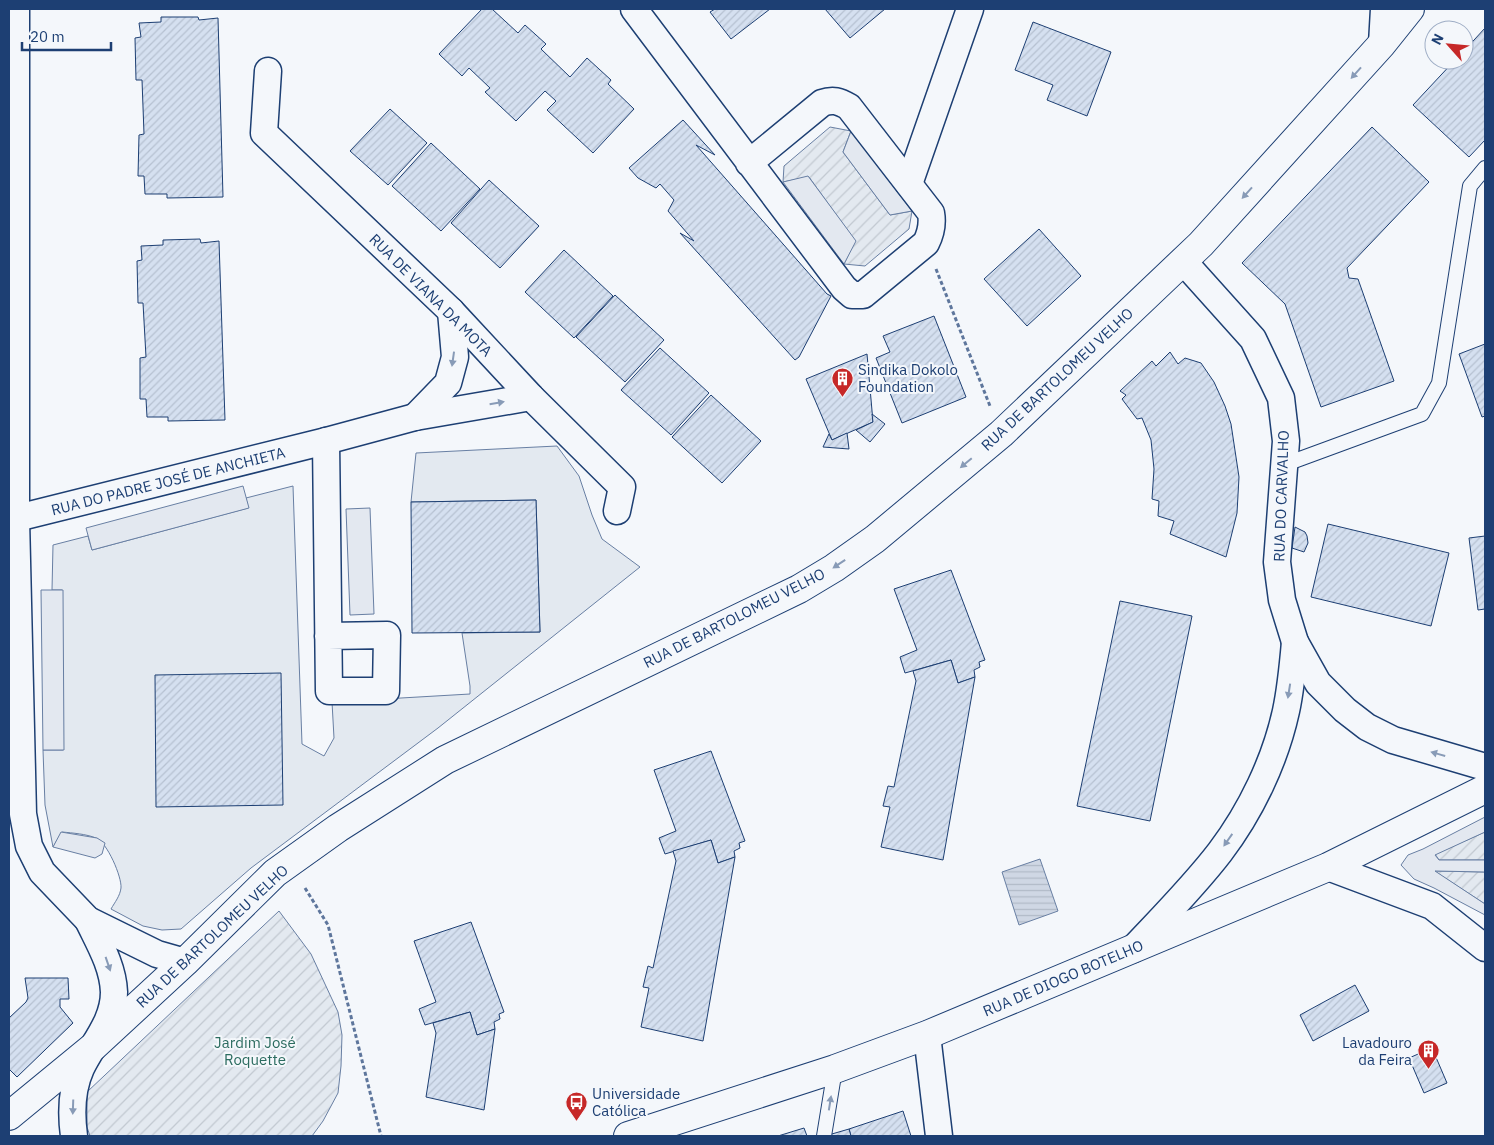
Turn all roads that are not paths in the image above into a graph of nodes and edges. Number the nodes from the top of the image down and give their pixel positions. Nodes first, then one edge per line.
1 (16, 9) edge
2 (634, 9) edge
3 (970, 9) edge
4 (1384, 9) edge
5 (1410, 9) edge
6 (1382, 44) junction
7 (268, 71) dead end
8 (749, 163) junction
9 (1485, 168) edge
10 (909, 184) junction
11 (1183, 261) junction
12 (451, 311) junction
13 (531, 397) junction
14 (415, 417) junction
15 (326, 441) junction
16 (1286, 464) junction
17 (617, 511) dead end
18 (12, 519) edge
19 (328, 636) dead end
20 (1295, 642) junction
21 (1485, 767) edge
22 (1485, 789) edge
23 (1328, 867) junction
24 (88, 920) junction
25 (1485, 948) edge
26 (1133, 949) junction
27 (184, 962) junction
28 (927, 1035) junction
29 (94, 1047) junction
30 (835, 1069) junction
31 (9, 1116) edge
32 (664, 1132) edge
33 (74, 1136) edge
34 (628, 1136) edge
35 (824, 1136) edge
36 (939, 1136) edge

1 - 18 street
2 - 8 street
3 - 10 street
4 - 6 street
5 - 6 street, RUA DE BARTOLOMEU VELHO
6 -> 11 street, RUA DE BARTOLOMEU VELHO
7 - 12 street, RUA DE VIANA DA MOTA
8 - 10 street
8 - 10 street
9 - 16 lane
11 - 16 street, RUA DO CARVALHO
11 -> 27 street, RUA DE BARTOLOMEU VELHO
12 - 13 street, RUA DE VIANA DA MOTA
12 -> 14 street
14 -> 13 street, RUA DO PADRE JOSÉ DE ANCHIETA
13 - 17 street, RUA DE VIANA DA MOTA
14 - 15 street, RUA DO PADRE JOSÉ DE ANCHIETA
15 - 18 street, RUA DO PADRE JOSÉ DE ANCHIETA
15 - 19 street
16 - 20 street, RUA DO CARVALHO
18 - 24 street
21 -> 20 street, RUA DO CARVALHO
20 -> 26 street, RUA DO CARVALHO
22 - 23 street, RUA DE DIOGO BOTELHO
23 - 25 street
23 - 26 street, RUA DE DIOGO BOTELHO
24 - 27 street
24 -> 29 street
26 - 28 street, RUA DE DIOGO BOTELHO
27 - 29 street, RUA DE BARTOLOMEU VELHO
28 - 30 street, RUA DE DIOGO BOTELHO
28 - 36 street
29 - 31 street, RUA DE BARTOLOMEU VELHO
29 -> 33 street
30 - 32 street, RUA DE DIOGO BOTELHO
35 -> 30 lane
32 - 34 street, RUA DE DIOGO BOTELHO

